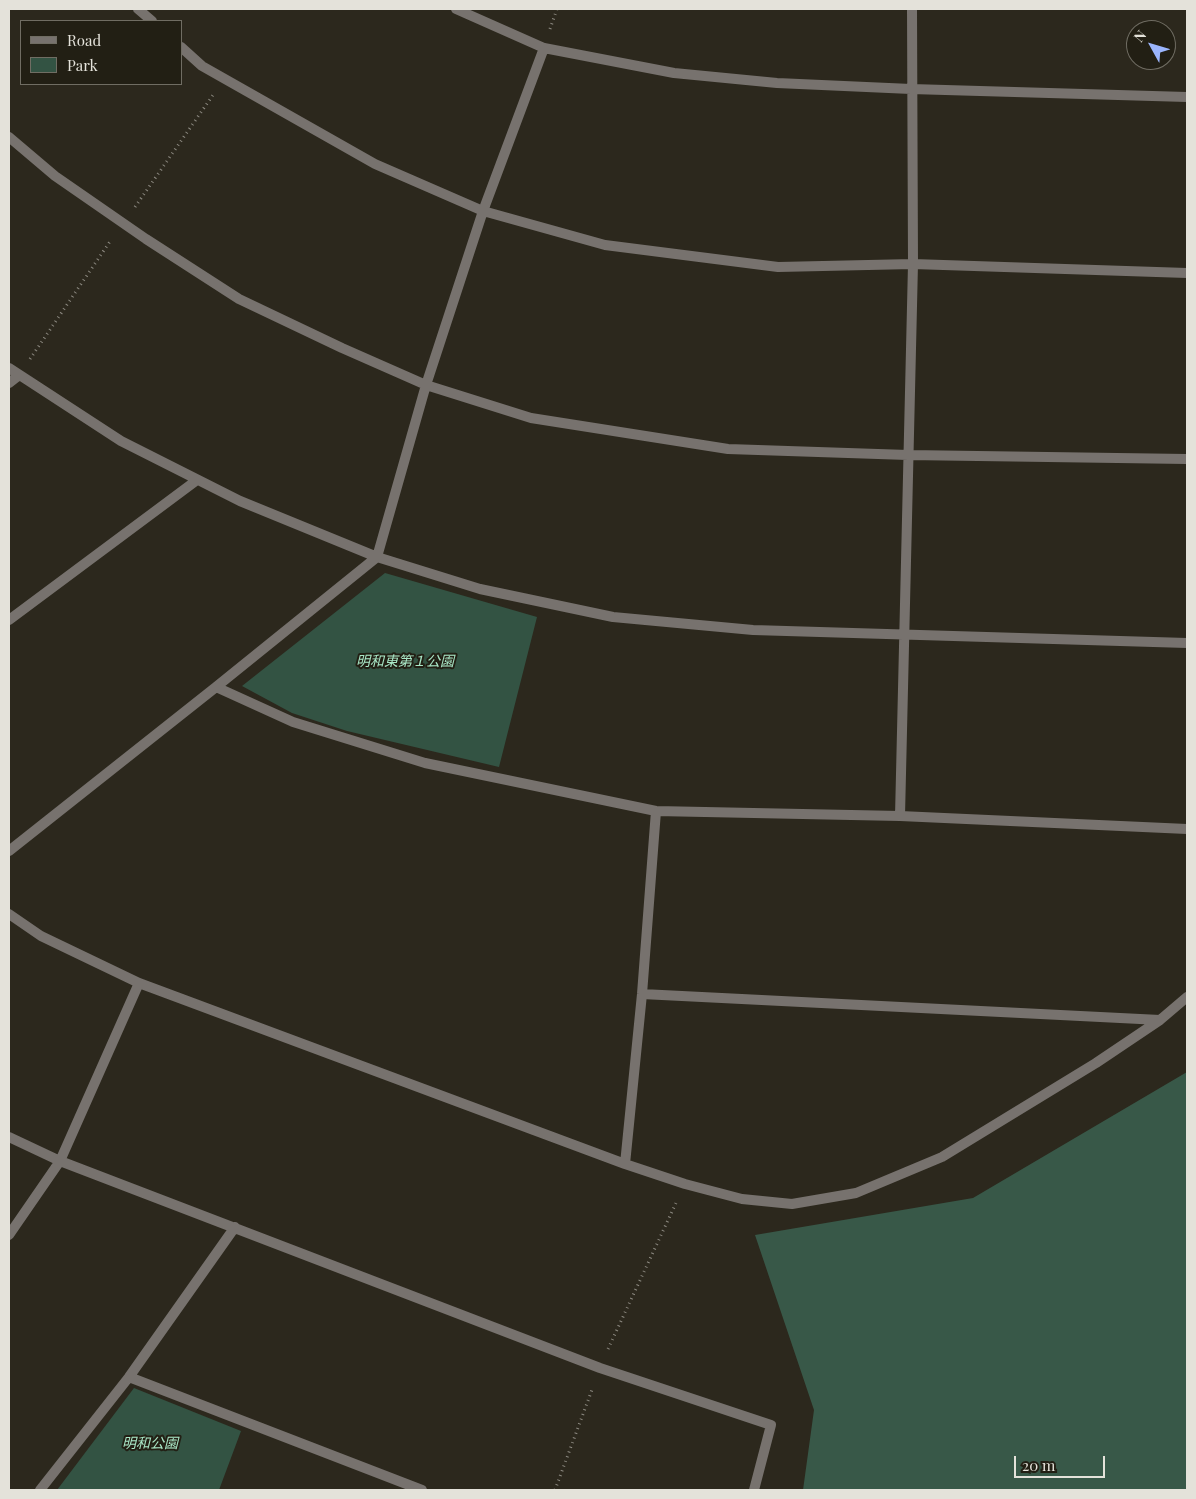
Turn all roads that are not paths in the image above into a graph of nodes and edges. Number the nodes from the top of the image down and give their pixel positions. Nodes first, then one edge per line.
1 (138, 9) edge
2 (456, 9) edge
3 (912, 9) edge
4 (151, 20) edge
5 (182, 48) edge
6 (544, 48) junction
7 (911, 89) junction
8 (1187, 97) edge
9 (9, 137) edge
10 (483, 211) junction
11 (912, 264) junction
12 (1187, 272) edge
13 (9, 368) edge
14 (18, 376) junction
15 (9, 384) edge
16 (426, 385) junction
17 (908, 455) junction
18 (1187, 460) edge
19 (197, 480) junction
20 (377, 556) junction
21 (9, 620) edge
22 (904, 635) junction
23 (1187, 643) edge
24 (216, 687) junction
25 (656, 811) junction
26 (900, 816) junction
27 (1187, 829) edge
28 (9, 851) edge
29 (9, 914) edge
30 (139, 982) junction
31 (642, 994) junction
32 (1187, 997) edge
33 (1160, 1020) junction
34 (9, 1137) edge
35 (60, 1161) junction
36 (625, 1164) junction
37 (235, 1227) junction
38 (9, 1235) edge
39 (129, 1377) junction
40 (40, 1490) edge
41 (422, 1490) edge
42 (754, 1490) edge

1 - 4 street
2 - 6 street
3 - 7 street
5 - 10 street
6 - 7 street
6 - 10 street
7 - 8 street
7 - 11 street
9 - 16 street
10 - 11 street
10 - 16 street
11 - 12 street
11 - 17 street
13 - 14 street
14 - 15 street
14 - 19 street
16 - 17 street
16 - 20 street
17 - 18 street
17 - 22 street
19 - 20 street
19 - 21 street
20 - 22 street
20 - 24 street
22 - 23 street
22 - 26 street
24 - 25 street
24 - 28 street
25 - 26 street
25 - 31 street
26 - 27 street
29 - 30 street
30 - 35 street
30 - 36 street
31 - 33 street
31 - 36 street
32 - 33 street
33 - 36 street
34 - 35 street
35 - 37 street
35 - 38 street
37 - 39 street
37 - 42 street
39 - 40 street
39 - 41 street

